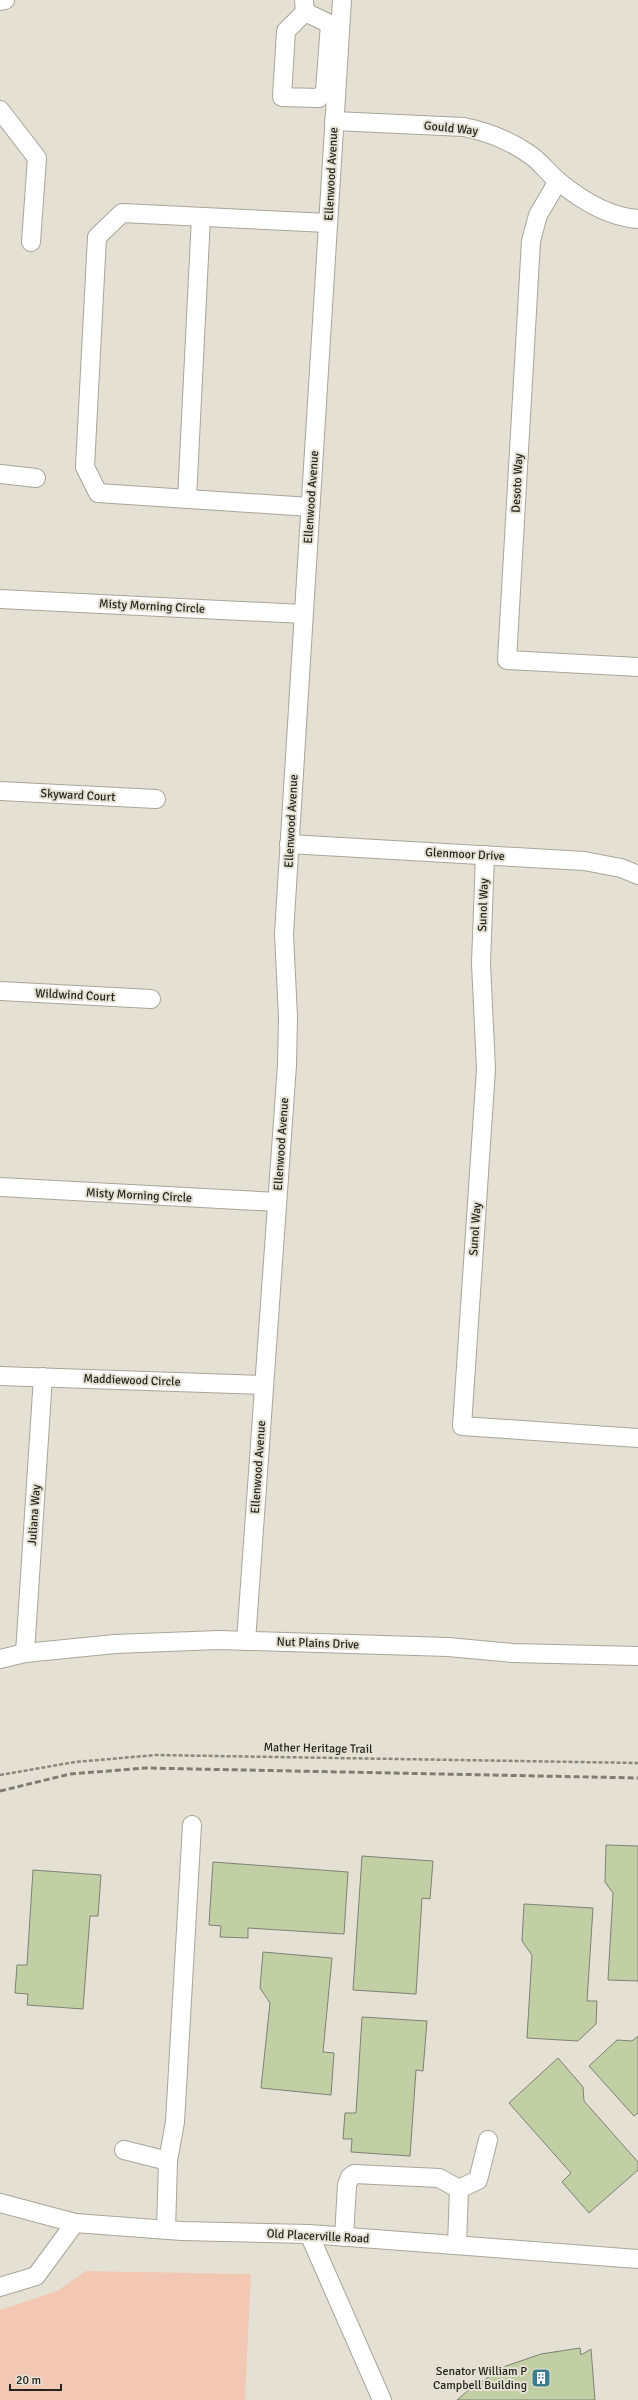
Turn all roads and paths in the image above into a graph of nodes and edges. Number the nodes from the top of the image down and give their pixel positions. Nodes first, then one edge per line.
1 (5, 0) edge
2 (342, 0) edge
3 (0, 2) edge
4 (305, 6) edge
5 (0, 110) edge
6 (334, 121) junction
7 (558, 181) junction
8 (201, 217) junction
9 (638, 220) edge
10 (328, 223) junction
11 (30, 242) dead end
12 (0, 474) edge
13 (36, 478) dead end
14 (187, 499) junction
15 (310, 507) junction
16 (0, 598) edge
17 (303, 614) junction
18 (638, 667) edge
19 (0, 791) edge
20 (156, 799) dead end
21 (289, 844) junction
22 (485, 855) junction
23 (638, 875) edge
24 (0, 991) edge
25 (151, 999) dead end
26 (0, 1187) edge
27 (277, 1202) junction
28 (0, 1376) edge
29 (43, 1377) junction
30 (264, 1385) junction
31 (638, 1438) edge
32 (246, 1641) junction
33 (25, 1653) junction
34 (638, 1656) edge
35 (0, 1660) edge
36 (638, 1763) edge
37 (0, 1775) edge
38 (192, 1825) dead end
39 (488, 2140) dead end
40 (124, 2150) dead end
41 (168, 2161) junction
42 (460, 2189) junction
43 (0, 2203) edge
44 (75, 2223) junction
45 (166, 2230) junction
46 (309, 2234) junction
47 (344, 2237) junction
48 (457, 2245) junction
49 (638, 2259) edge
50 (0, 2287) edge
51 (382, 2400) edge

1 - 3 street
2 - 6 street, Ellenwood Avenue
4 - 4 street
5 - 11 street
6 - 7 street, Gould Way
6 - 10 street, Ellenwood Avenue
7 - 9 street, Gould Way
7 - 18 street, Desoto Way
8 - 10 street
8 - 14 street
8 - 14 street
10 - 15 street, Ellenwood Avenue
12 - 13 street
14 - 15 street
15 - 17 street, Ellenwood Avenue
16 - 17 street, Misty Morning Circle
17 - 21 street, Ellenwood Avenue
19 - 20 street, Skyward Court
21 - 22 street, Glenmoor Drive
21 - 27 street, Ellenwood Avenue
22 - 23 street, Glenmoor Drive
22 - 31 street, Sunol Way
24 - 25 street, Wildwind Court
26 - 27 street, Misty Morning Circle
27 - 30 street, Ellenwood Avenue
28 - 29 street, Maddiewood Circle
29 - 30 street, Maddiewood Circle
29 - 33 street, Juliana Way
30 - 32 street, Ellenwood Avenue
32 - 33 street, Nut Plains Drive
32 - 34 street, Nut Plains Drive
33 - 35 street, Nut Plains Drive
36 - 37 path, Mather Heritage Trail
38 - 41 street
39 - 42 street
40 - 41 street
41 - 45 street
42 - 47 street
42 - 48 street
43 - 44 street, Old Placerville Road
44 - 45 street, Old Placerville Road
44 - 50 street
45 - 46 street, Old Placerville Road
46 - 47 street, Old Placerville Road
46 - 51 street
47 - 48 street, Old Placerville Road
48 - 49 street, Old Placerville Road

